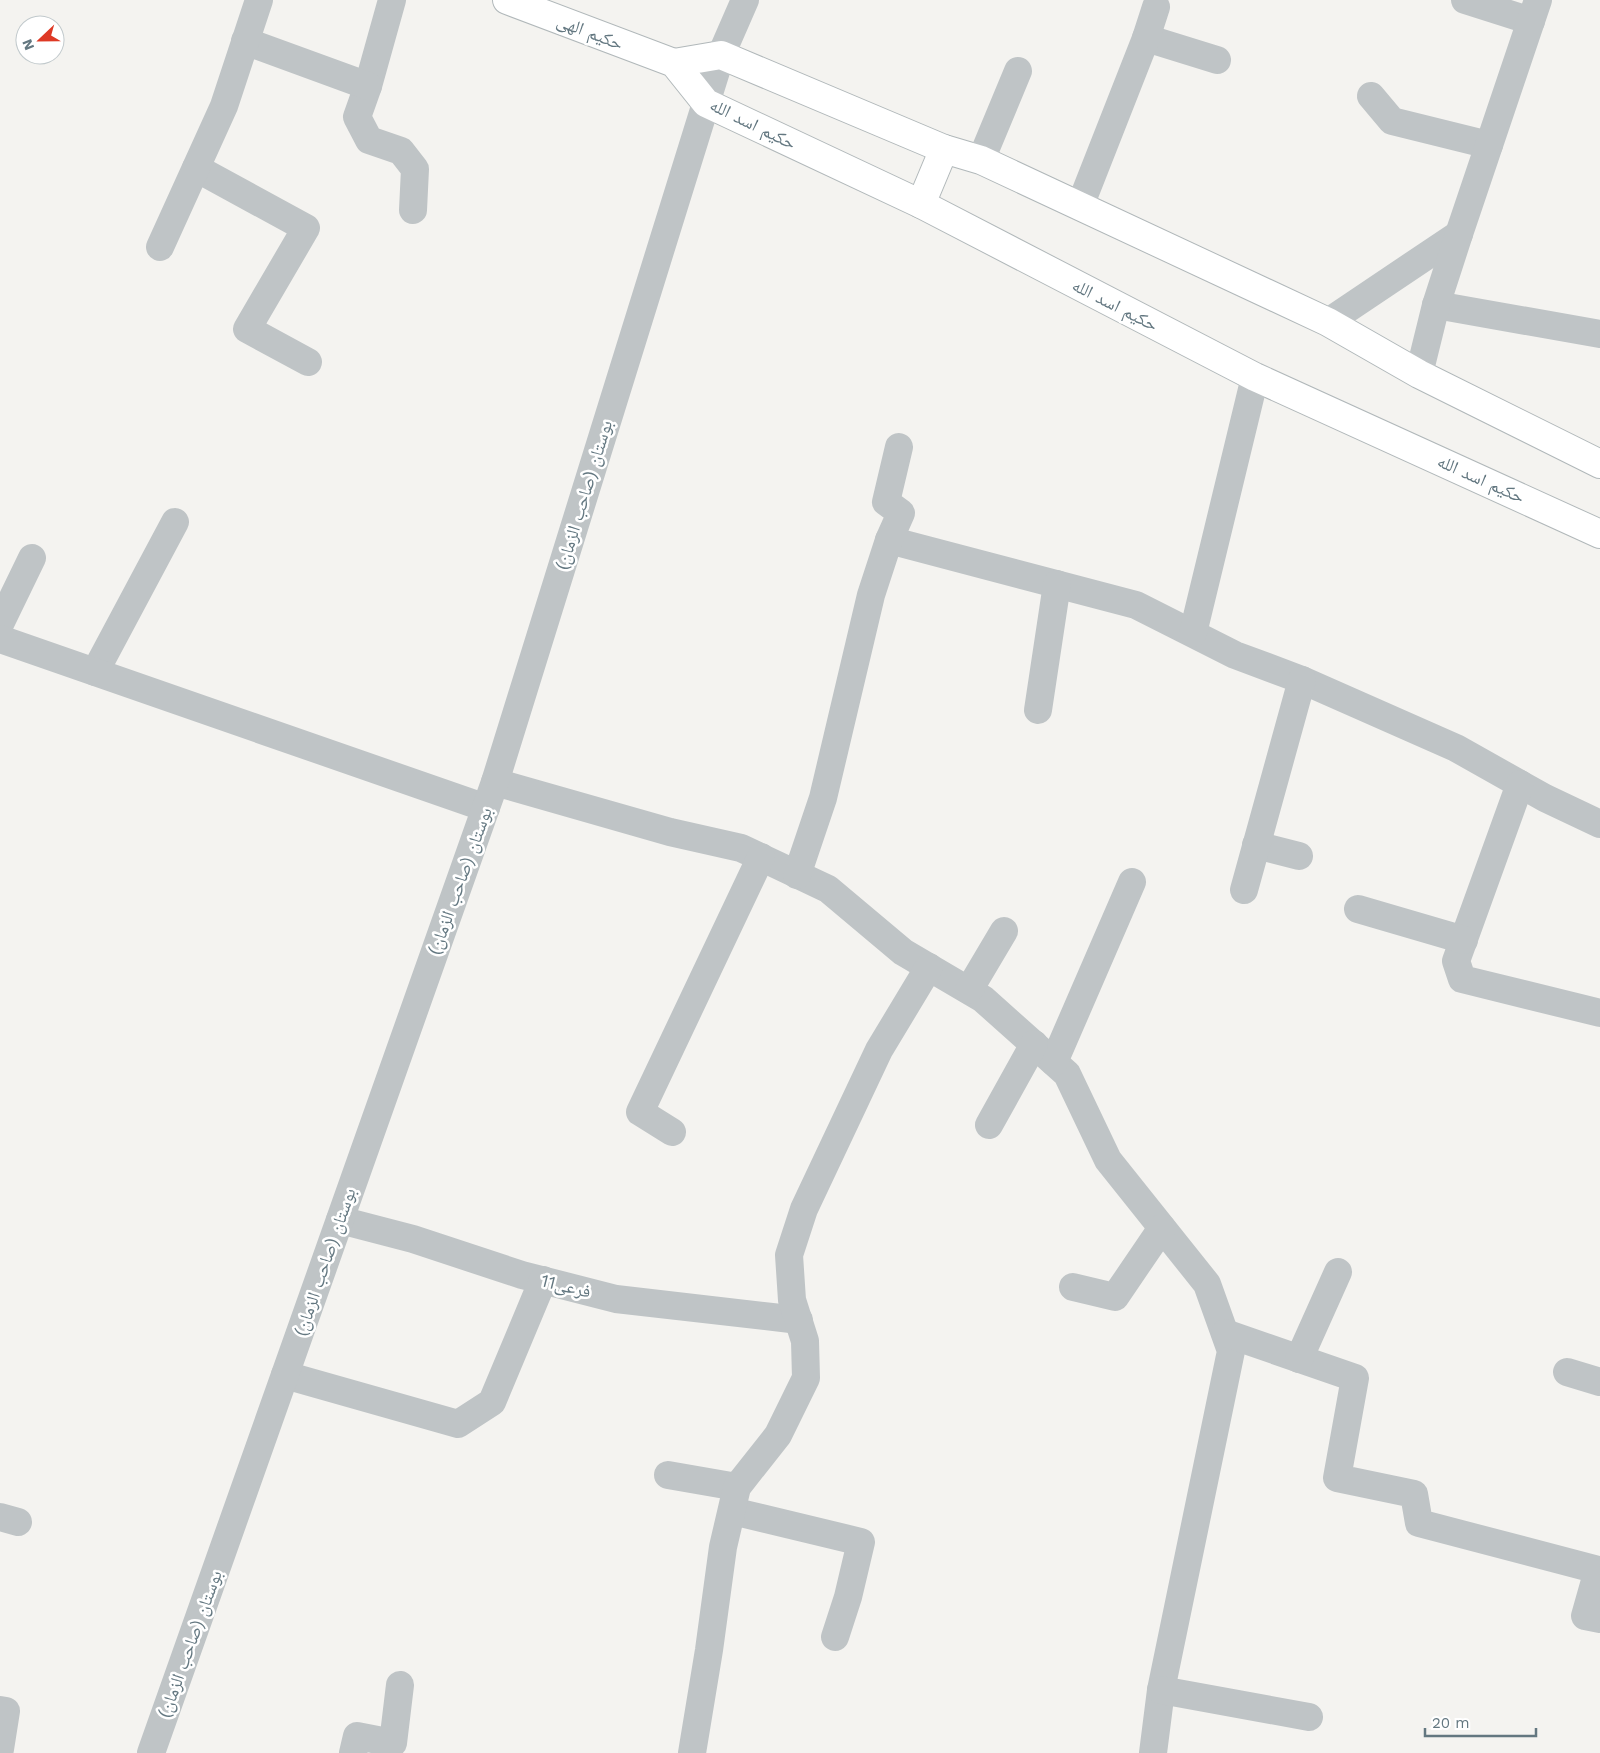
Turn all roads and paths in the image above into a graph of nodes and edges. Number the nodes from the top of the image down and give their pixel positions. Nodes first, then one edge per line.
1 (259, 0) edge
2 (392, 0) edge
3 (507, 0) edge
4 (745, 0) edge
5 (1465, 0) edge
6 (1156, 7) dead end
7 (1534, 11) edge
8 (1146, 38) junction
9 (245, 41) junction
10 (721, 55) junction
11 (1218, 60) dead end
12 (674, 63) junction
13 (1018, 71) dead end
14 (368, 86) junction
15 (1371, 96) dead end
16 (706, 103) junction
17 (1488, 145) junction
18 (944, 149) junction
19 (981, 160) junction
20 (196, 168) junction
21 (921, 204) junction
22 (1080, 206) junction
23 (413, 210) dead end
24 (1458, 234) junction
25 (160, 247) dead end
26 (1436, 306) junction
27 (1328, 322) junction
28 (1600, 334) edge
29 (308, 362) dead end
30 (1419, 374) junction
31 (1255, 377) junction
32 (899, 447) dead end
33 (1600, 464) edge
34 (175, 522) dead end
35 (1600, 534) edge
36 (889, 540) junction
37 (32, 558) dead end
38 (1057, 584) junction
39 (0, 624) edge
40 (1193, 632) junction
41 (0, 639) edge
42 (95, 672) junction
43 (1302, 680) junction
44 (1038, 710) dead end
45 (495, 782) junction
46 (1520, 784) junction
47 (486, 808) junction
48 (1600, 824) edge
49 (1256, 845) junction
50 (1299, 856) dead end
51 (761, 857) junction
52 (797, 875) junction
53 (1132, 882) dead end
54 (1244, 890) dead end
55 (1358, 909) dead end
56 (1004, 931) dead end
57 (1464, 940) junction
58 (929, 967) junction
59 (969, 990) junction
60 (1600, 1013) edge
61 (1044, 1053) junction
62 (989, 1125) dead end
63 (672, 1132) dead end
64 (340, 1220) junction
65 (1162, 1228) junction
66 (1338, 1272) dead end
67 (543, 1280) junction
68 (1073, 1287) dead end
69 (799, 1320) junction
70 (1224, 1333) junction
71 (1299, 1358) junction
72 (1567, 1372) dead end
73 (285, 1375) junction
74 (1600, 1382) edge
75 (668, 1475) dead end
76 (735, 1499) junction
77 (1600, 1619) edge
78 (834, 1637) dead end
79 (400, 1685) dead end
80 (1161, 1690) junction
81 (0, 1710) edge
82 (1308, 1717) dead end
83 (0, 1749) edge
84 (151, 1753) edge
85 (353, 1753) edge
86 (692, 1753) edge
87 (1153, 1753) edge

1 - 9 street
2 - 14 street
3 - 12 main road, حکیم الهی
4 - 10 street, بوستان (صاحب الزمان)
5 - 7 street
6 - 8 street
7 - 17 street
8 - 11 street
8 - 22 street
9 - 14 street
9 - 20 street
10 - 12 main road
10 - 16 street, بوستان (صاحب الزمان)
10 - 18 main road
12 - 16 main road, حکیم اسد الله
13 - 19 street
14 - 23 street
15 - 17 street
16 - 21 main road, حکیم اسد الله
16 - 45 street, بوستان (صاحب الزمان)
17 - 24 street
18 - 19 main road
18 - 21 main road
19 - 22 main road
20 - 25 street
20 - 29 street
21 - 31 main road, حکیم اسد الله
22 - 27 main road
24 - 26 street
24 - 27 street
26 - 28 street
26 - 30 street
27 - 30 main road
30 - 33 main road
31 - 35 main road, حکیم اسد الله
31 - 40 street
32 - 36 street
34 - 42 street
36 - 38 street
36 - 52 street
37 - 39 street
38 - 40 street
38 - 44 street
40 - 43 street
41 - 42 street
42 - 47 street
43 - 46 street
43 - 49 street
45 - 47 street, بوستان (صاحب الزمان)
45 - 51 street
46 - 48 street
46 - 57 street
47 - 64 street, بوستان (صاحب الزمان)
49 - 50 street
49 - 54 street
51 - 52 street
51 - 63 street
52 - 58 street
53 - 61 street
55 - 57 street
56 - 59 street
57 - 60 street
58 - 59 street
58 - 69 street
59 - 61 street
61 - 62 street
61 - 65 street
64 - 67 street, فرعی11
64 - 73 street, بوستان (صاحب الزمان)
65 - 68 street
65 - 70 street
66 - 71 street
67 - 69 street, فرعی11
67 - 73 street
69 - 76 street
70 - 71 street
70 - 80 street
71 - 77 street
72 - 74 street
73 - 84 street, بوستان (صاحب الزمان)
75 - 76 street
76 - 78 street
76 - 86 street
79 - 85 street
80 - 82 street
80 - 87 street
81 - 83 street

